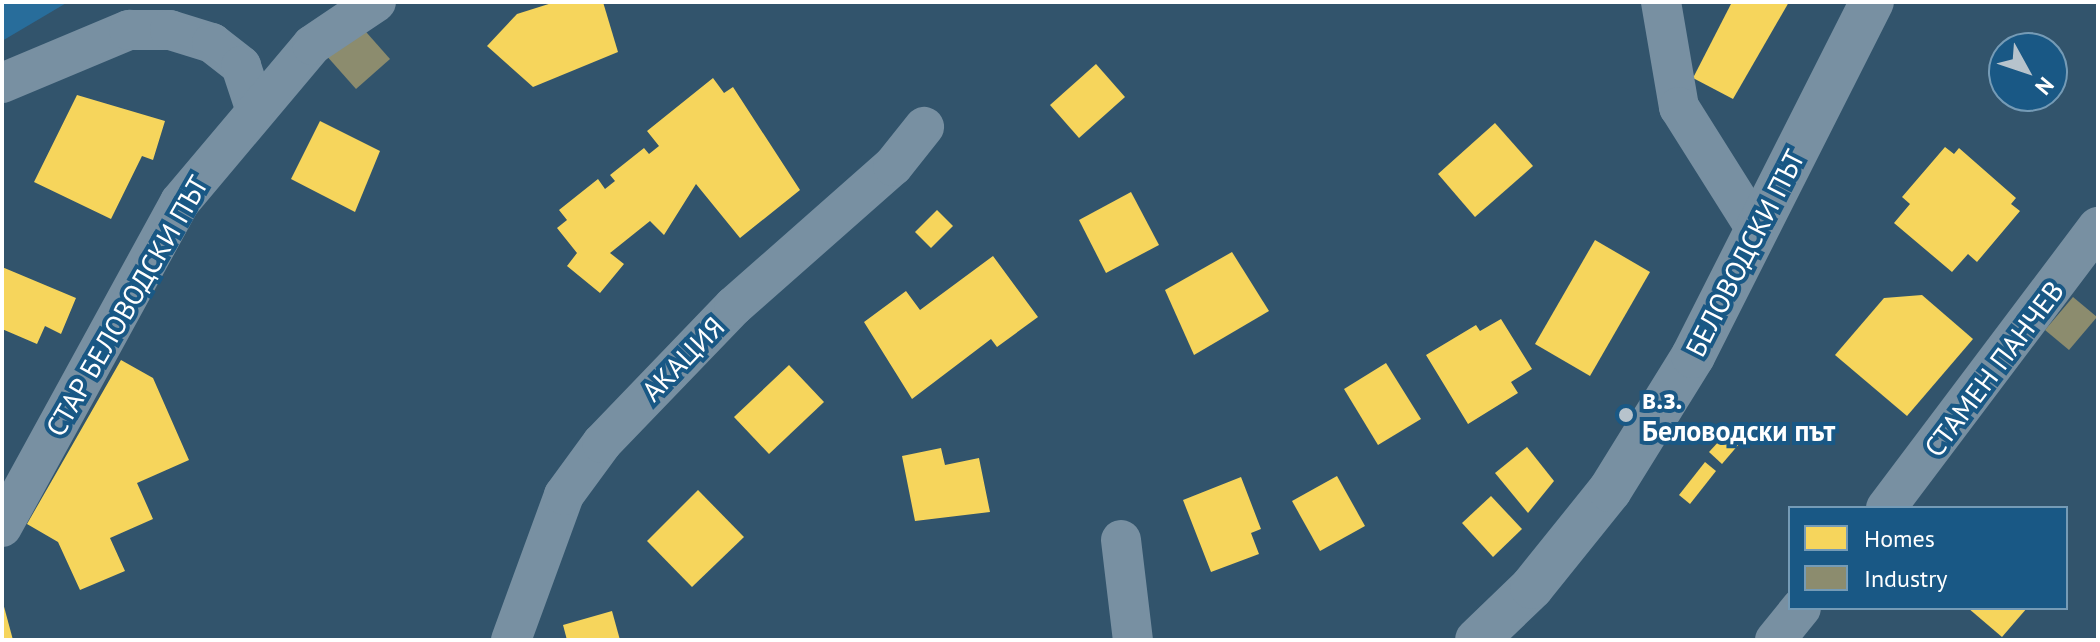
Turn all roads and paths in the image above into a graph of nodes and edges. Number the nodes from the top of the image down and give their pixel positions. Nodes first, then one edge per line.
1 (376, 2) edge
2 (1661, 2) edge
3 (1872, 2) edge
4 (2, 83) edge
5 (254, 105) junction
6 (924, 127) dead end
7 (2098, 227) edge
8 (1757, 231) junction
9 (1888, 506) edge
10 (2, 527) edge
11 (1121, 540) dead end
12 (1799, 610) edge
13 (511, 640) edge
14 (1133, 640) edge
15 (1477, 640) edge
16 (1775, 640) edge

1 - 5 street, СТАР БЕЛОВОДСКИ ПЪТ
2 - 8 street
3 - 8 street, БЕЛОВОДСКИ ПЪТ
4 - 5 street
5 - 10 street, СТАР БЕЛОВОДСКИ ПЪТ
6 - 13 street, АКАЦИЯ
7 - 9 street, СТАМЕН ПАНЧЕВ
8 - 15 street, БЕЛОВОДСКИ ПЪТ
11 - 14 street
12 - 16 street

